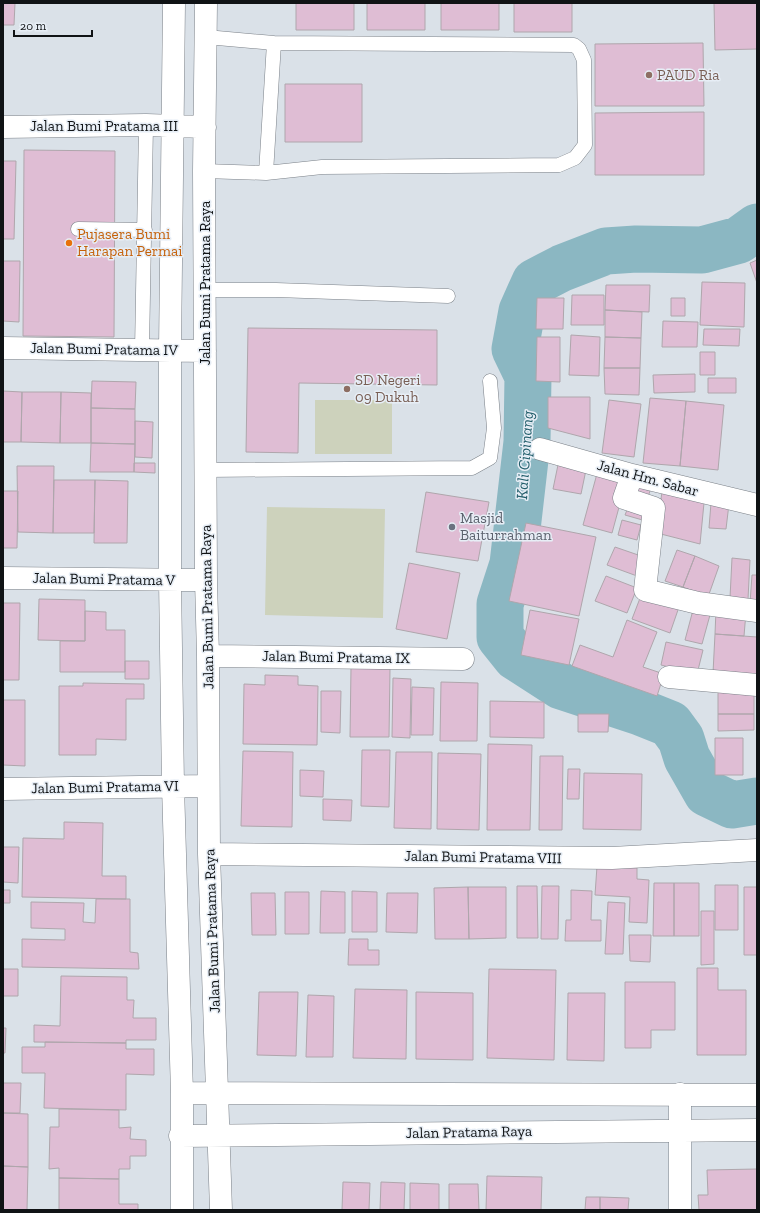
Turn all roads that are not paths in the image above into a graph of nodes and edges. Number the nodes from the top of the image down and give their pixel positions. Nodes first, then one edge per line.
1 (174, 3) edge
2 (206, 3) edge
3 (206, 37) junction
4 (274, 43) junction
5 (146, 125) junction
6 (172, 125) junction
7 (3, 127) edge
8 (205, 127) junction
9 (204, 171) junction
10 (266, 173) junction
11 (78, 228) dead end
12 (144, 230) junction
13 (205, 290) junction
14 (448, 296) dead end
15 (3, 348) edge
16 (142, 350) junction
17 (170, 350) junction
18 (205, 351) junction
19 (490, 381) dead end
20 (540, 449) dead end
21 (205, 470) junction
22 (632, 475) junction
23 (757, 506) edge
24 (3, 578) edge
25 (170, 580) junction
26 (206, 580) junction
27 (757, 611) edge
28 (208, 656) junction
29 (463, 659) dead end
30 (669, 677) dead end
31 (757, 685) edge
32 (173, 786) junction
33 (208, 786) junction
34 (3, 790) edge
35 (757, 850) edge
36 (209, 854) junction
37 (218, 1093) junction
38 (182, 1094) junction
39 (680, 1094) junction
40 (757, 1095) edge
41 (680, 1130) junction
42 (757, 1130) edge
43 (217, 1135) junction
44 (180, 1136) junction
45 (182, 1210) edge
46 (221, 1210) edge
47 (680, 1210) edge

1 - 6 street
2 - 3 street, Jalan Bumi Pratama Raya
3 - 4 lane
3 - 8 street, Jalan Bumi Pratama Raya
4 - 10 lane
4 - 10 lane
5 - 6 street, Jalan Bumi Pratama III
5 - 7 street, Jalan Bumi Pratama III
5 - 12 lane
6 - 8 street, Jalan Bumi Pratama III
6 - 17 street
8 - 9 street, Jalan Bumi Pratama Raya
9 - 10 lane
9 - 13 street, Jalan Bumi Pratama Raya
11 - 12 lane
12 - 16 lane
13 - 14 lane
13 - 18 street, Jalan Bumi Pratama Raya
15 - 16 street, Jalan Bumi Pratama IV
16 - 17 street, Jalan Bumi Pratama IV
17 - 18 street, Jalan Bumi Pratama IV
17 - 25 street
18 - 21 street, Jalan Bumi Pratama Raya
19 - 21 lane
20 - 22 street, Jalan Hm. Sabar
21 - 26 street, Jalan Bumi Pratama Raya
22 - 23 street, Jalan Hm. Sabar
22 - 27 street
24 - 25 street, Jalan Bumi Pratama V
25 - 26 street, Jalan Bumi Pratama V
25 - 32 street
26 - 28 street, Jalan Bumi Pratama Raya
28 - 29 street, Jalan Bumi Pratama IX
28 - 33 street, Jalan Bumi Pratama Raya
30 - 31 street
32 - 33 street, Jalan Bumi Pratama VI
32 - 34 street, Jalan Bumi Pratama VI
32 - 38 street
33 - 36 street, Jalan Bumi Pratama Raya
35 - 36 street, Jalan Bumi Pratama VIII
36 - 37 street, Jalan Bumi Pratama Raya
37 - 38 street
37 - 39 street
37 - 43 street, Jalan Bumi Pratama Raya
38 - 44 street
39 - 40 street
39 - 41 street
41 - 42 street, Jalan Pratama Raya
41 - 43 street, Jalan Pratama Raya
41 - 47 street
43 - 44 street, Jalan Pratama Raya
43 - 46 street, Jalan Bumi Pratama Raya
44 - 45 street

